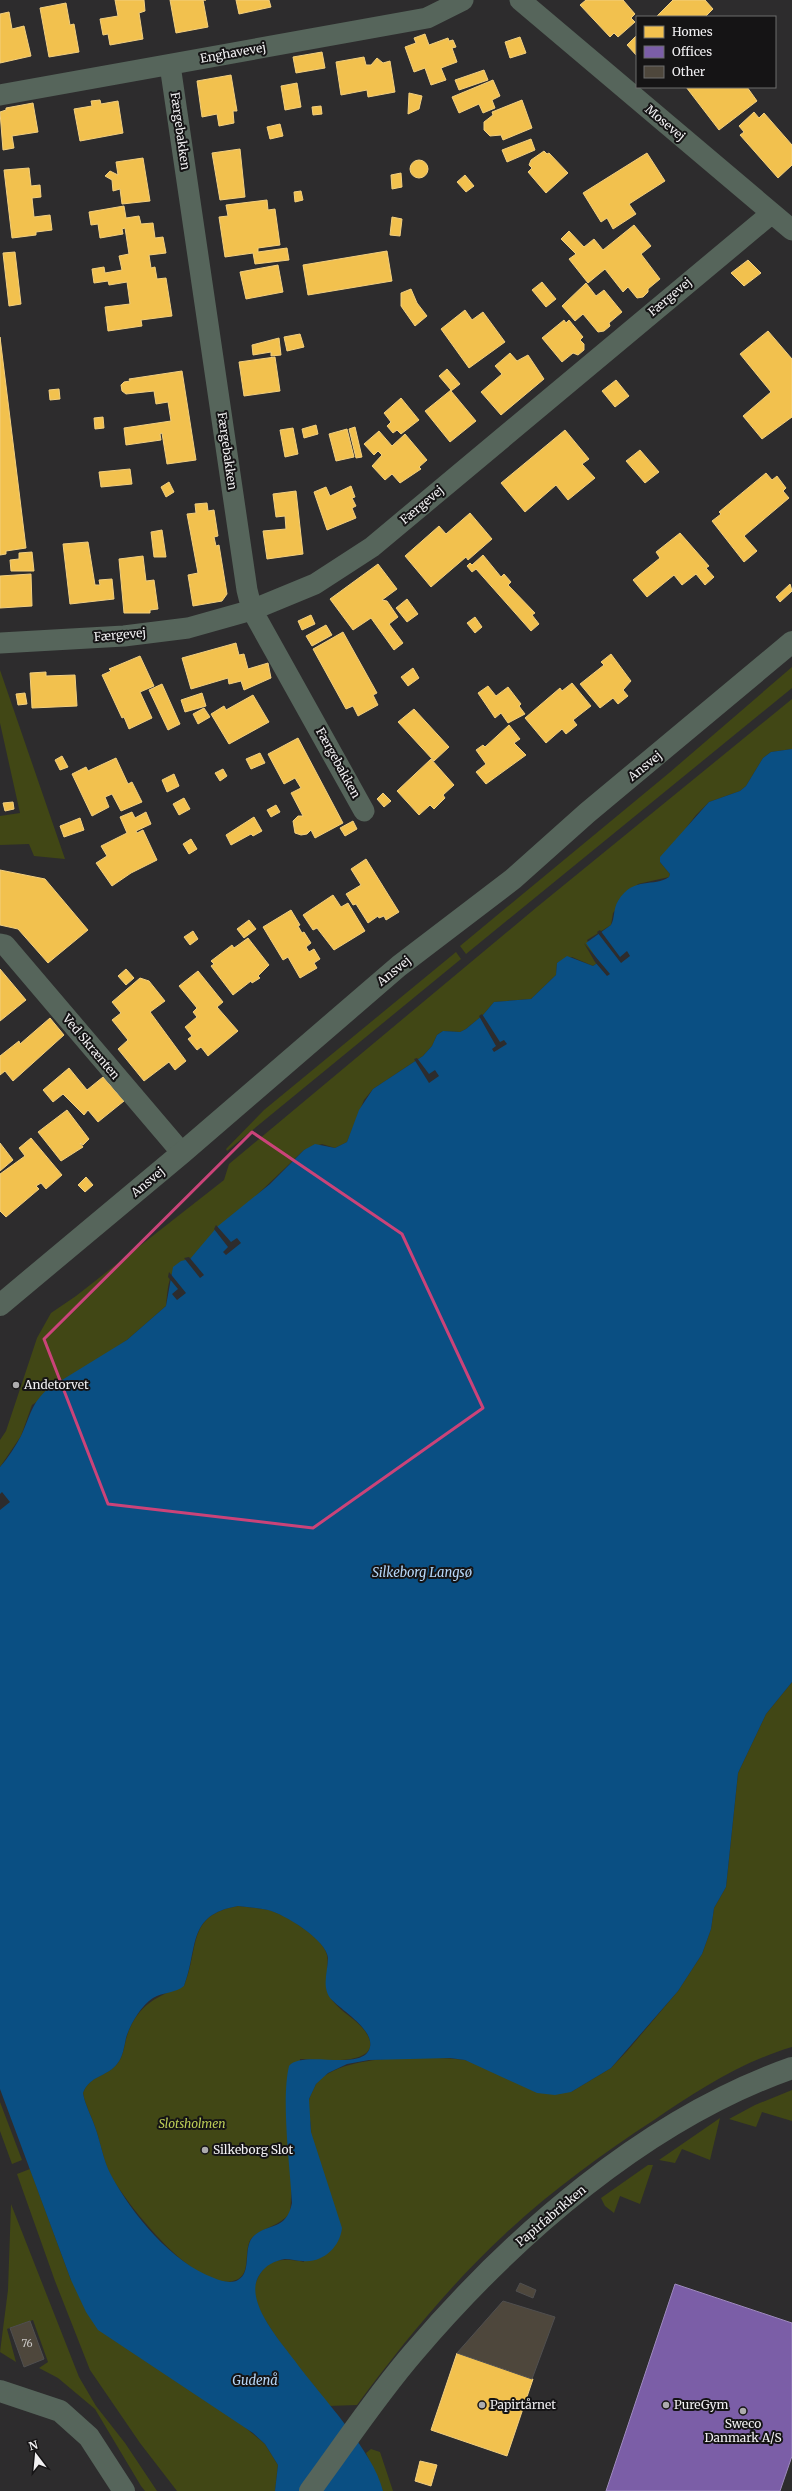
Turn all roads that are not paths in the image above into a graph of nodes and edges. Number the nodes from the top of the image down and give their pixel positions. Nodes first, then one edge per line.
1 (463, 0) edge
2 (520, 0) edge
3 (170, 65) junction
4 (0, 95) edge
5 (772, 213) junction
6 (792, 230) edge
7 (252, 610) junction
8 (792, 642) edge
9 (0, 643) edge
10 (364, 811) dead end
11 (0, 944) edge
12 (182, 1153) junction
13 (0, 1305) edge
14 (792, 2068) edge
15 (0, 2391) edge
16 (124, 2491) edge
17 (310, 2491) edge

1 - 3 street, Enghavevej
2 - 5 street, Mosevej
3 - 4 street, Enghavevej
3 - 7 street, Færgebakken
5 - 6 street, Mosevej
5 - 7 street, Færgevej
7 - 9 street, Færgevej
7 - 10 street, Færgebakken
8 - 12 street, Ansvej
11 - 12 street, Ved Skrænten
12 - 13 street, Ansvej
14 - 17 street, Papirfabrikken
15 - 16 street

